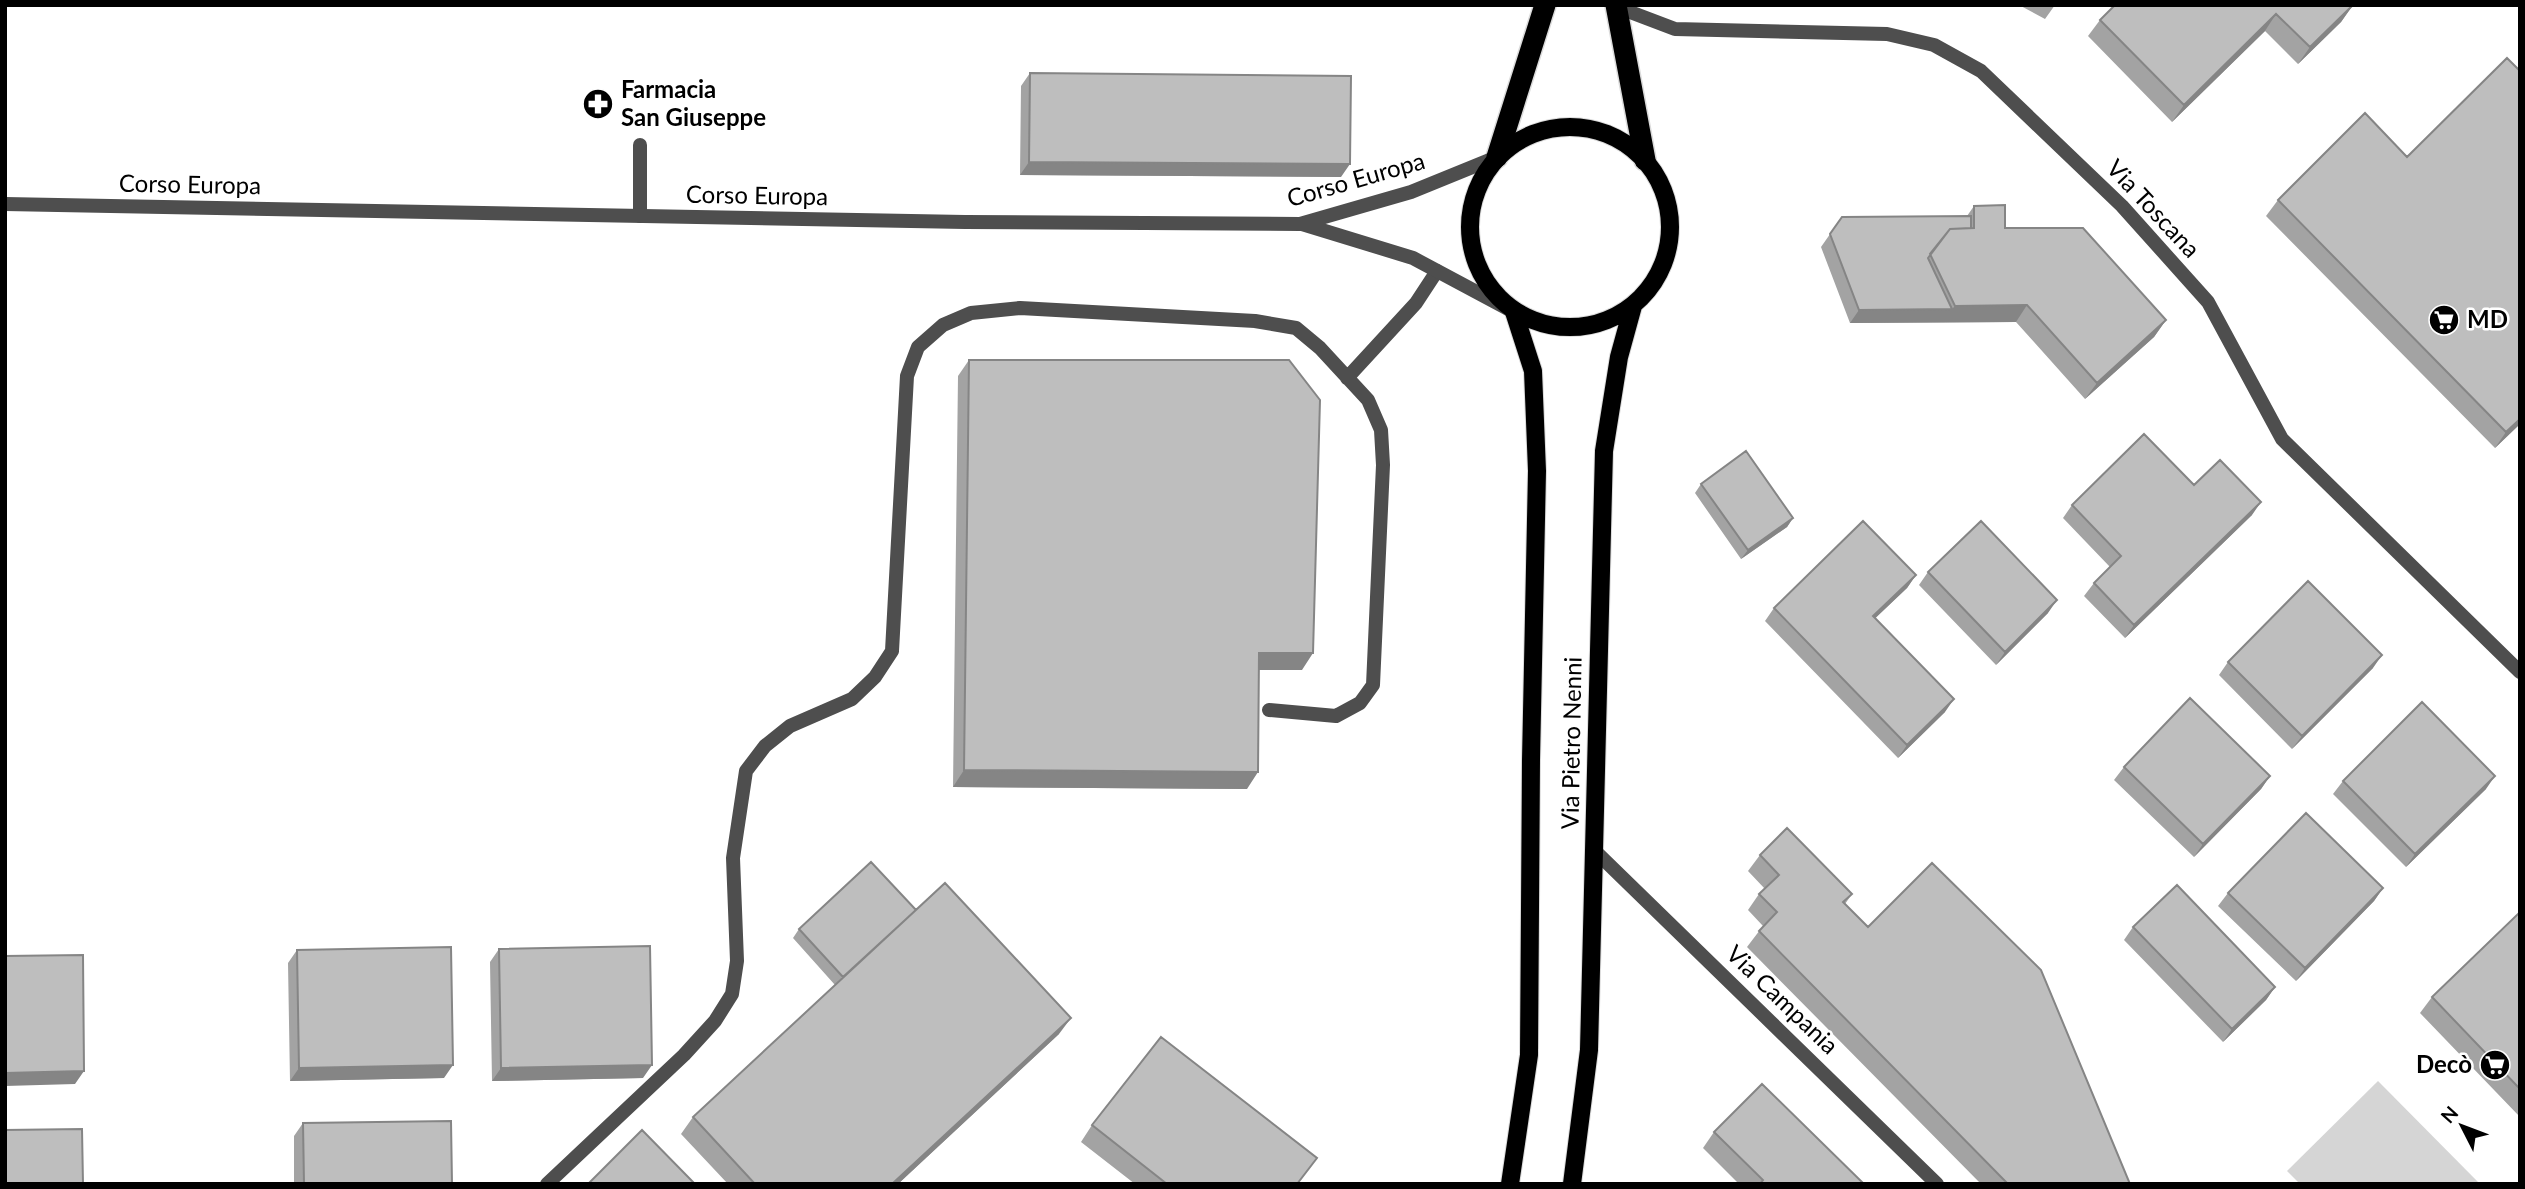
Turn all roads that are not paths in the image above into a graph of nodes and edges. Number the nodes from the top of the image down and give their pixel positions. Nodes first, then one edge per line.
1 (1545, 5) edge
2 (1616, 6) edge
3 (640, 145) dead end
4 (1497, 157) junction
5 (1645, 160) junction
6 (5, 204) edge
7 (640, 216) junction
8 (1300, 224) junction
9 (1437, 271) junction
10 (1633, 306) junction
11 (1514, 312) junction
12 (1347, 378) junction
13 (2520, 673) edge
14 (1269, 710) dead end
15 (1594, 850) junction
16 (547, 1184) edge
17 (1510, 1184) edge
18 (1572, 1184) edge
19 (1937, 1184) edge

1 - 4 highway
2 - 5 highway
2 - 13 street, Via Toscana
3 - 7 street
4 - 5 main road
4 - 8 street, Corso Europa
4 - 11 main road
5 - 10 main road
6 - 7 street, Corso Europa
7 - 8 street, Corso Europa
8 - 9 street
9 - 11 street
9 - 12 street
10 - 11 main road
10 - 15 main road, Via Pietro Nenni
11 - 17 main road, Via Pietro Nenni
12 - 14 street
12 - 16 street
15 - 18 main road, Via Pietro Nenni
15 - 19 street, Via Campania

